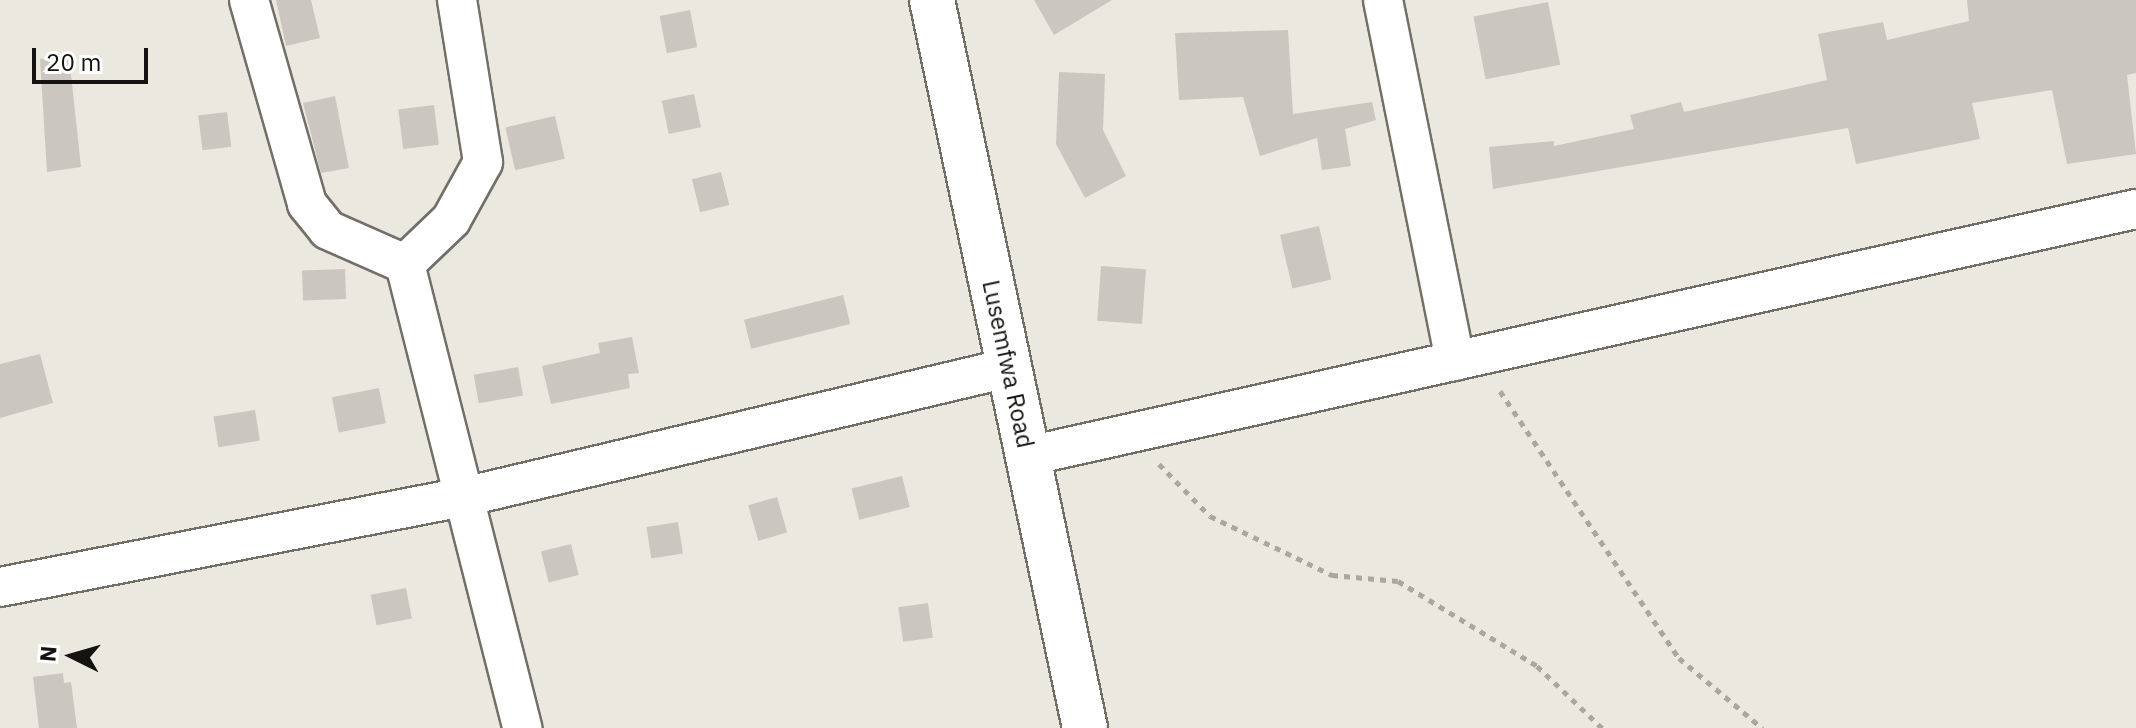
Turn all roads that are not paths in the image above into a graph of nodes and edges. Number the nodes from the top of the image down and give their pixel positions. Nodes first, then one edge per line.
1 (249, 0) edge
2 (457, 0) edge
3 (932, 0) edge
4 (1383, 0) edge
5 (2136, 209) edge
6 (405, 264) junction
7 (1472, 357) junction
8 (1008, 368) junction
9 (1028, 456) junction
10 (468, 496) junction
11 (0, 587) edge
12 (522, 728) edge
13 (1085, 728) edge

1 - 6 street
2 - 6 street
3 - 8 street, Lusemfwa Road
4 - 7 street
5 - 7 street
6 - 10 street
7 - 9 street
8 - 9 street, Lusemfwa Road
8 - 10 street
9 - 13 street, Lusemfwa Road
10 - 11 street
10 - 12 street

